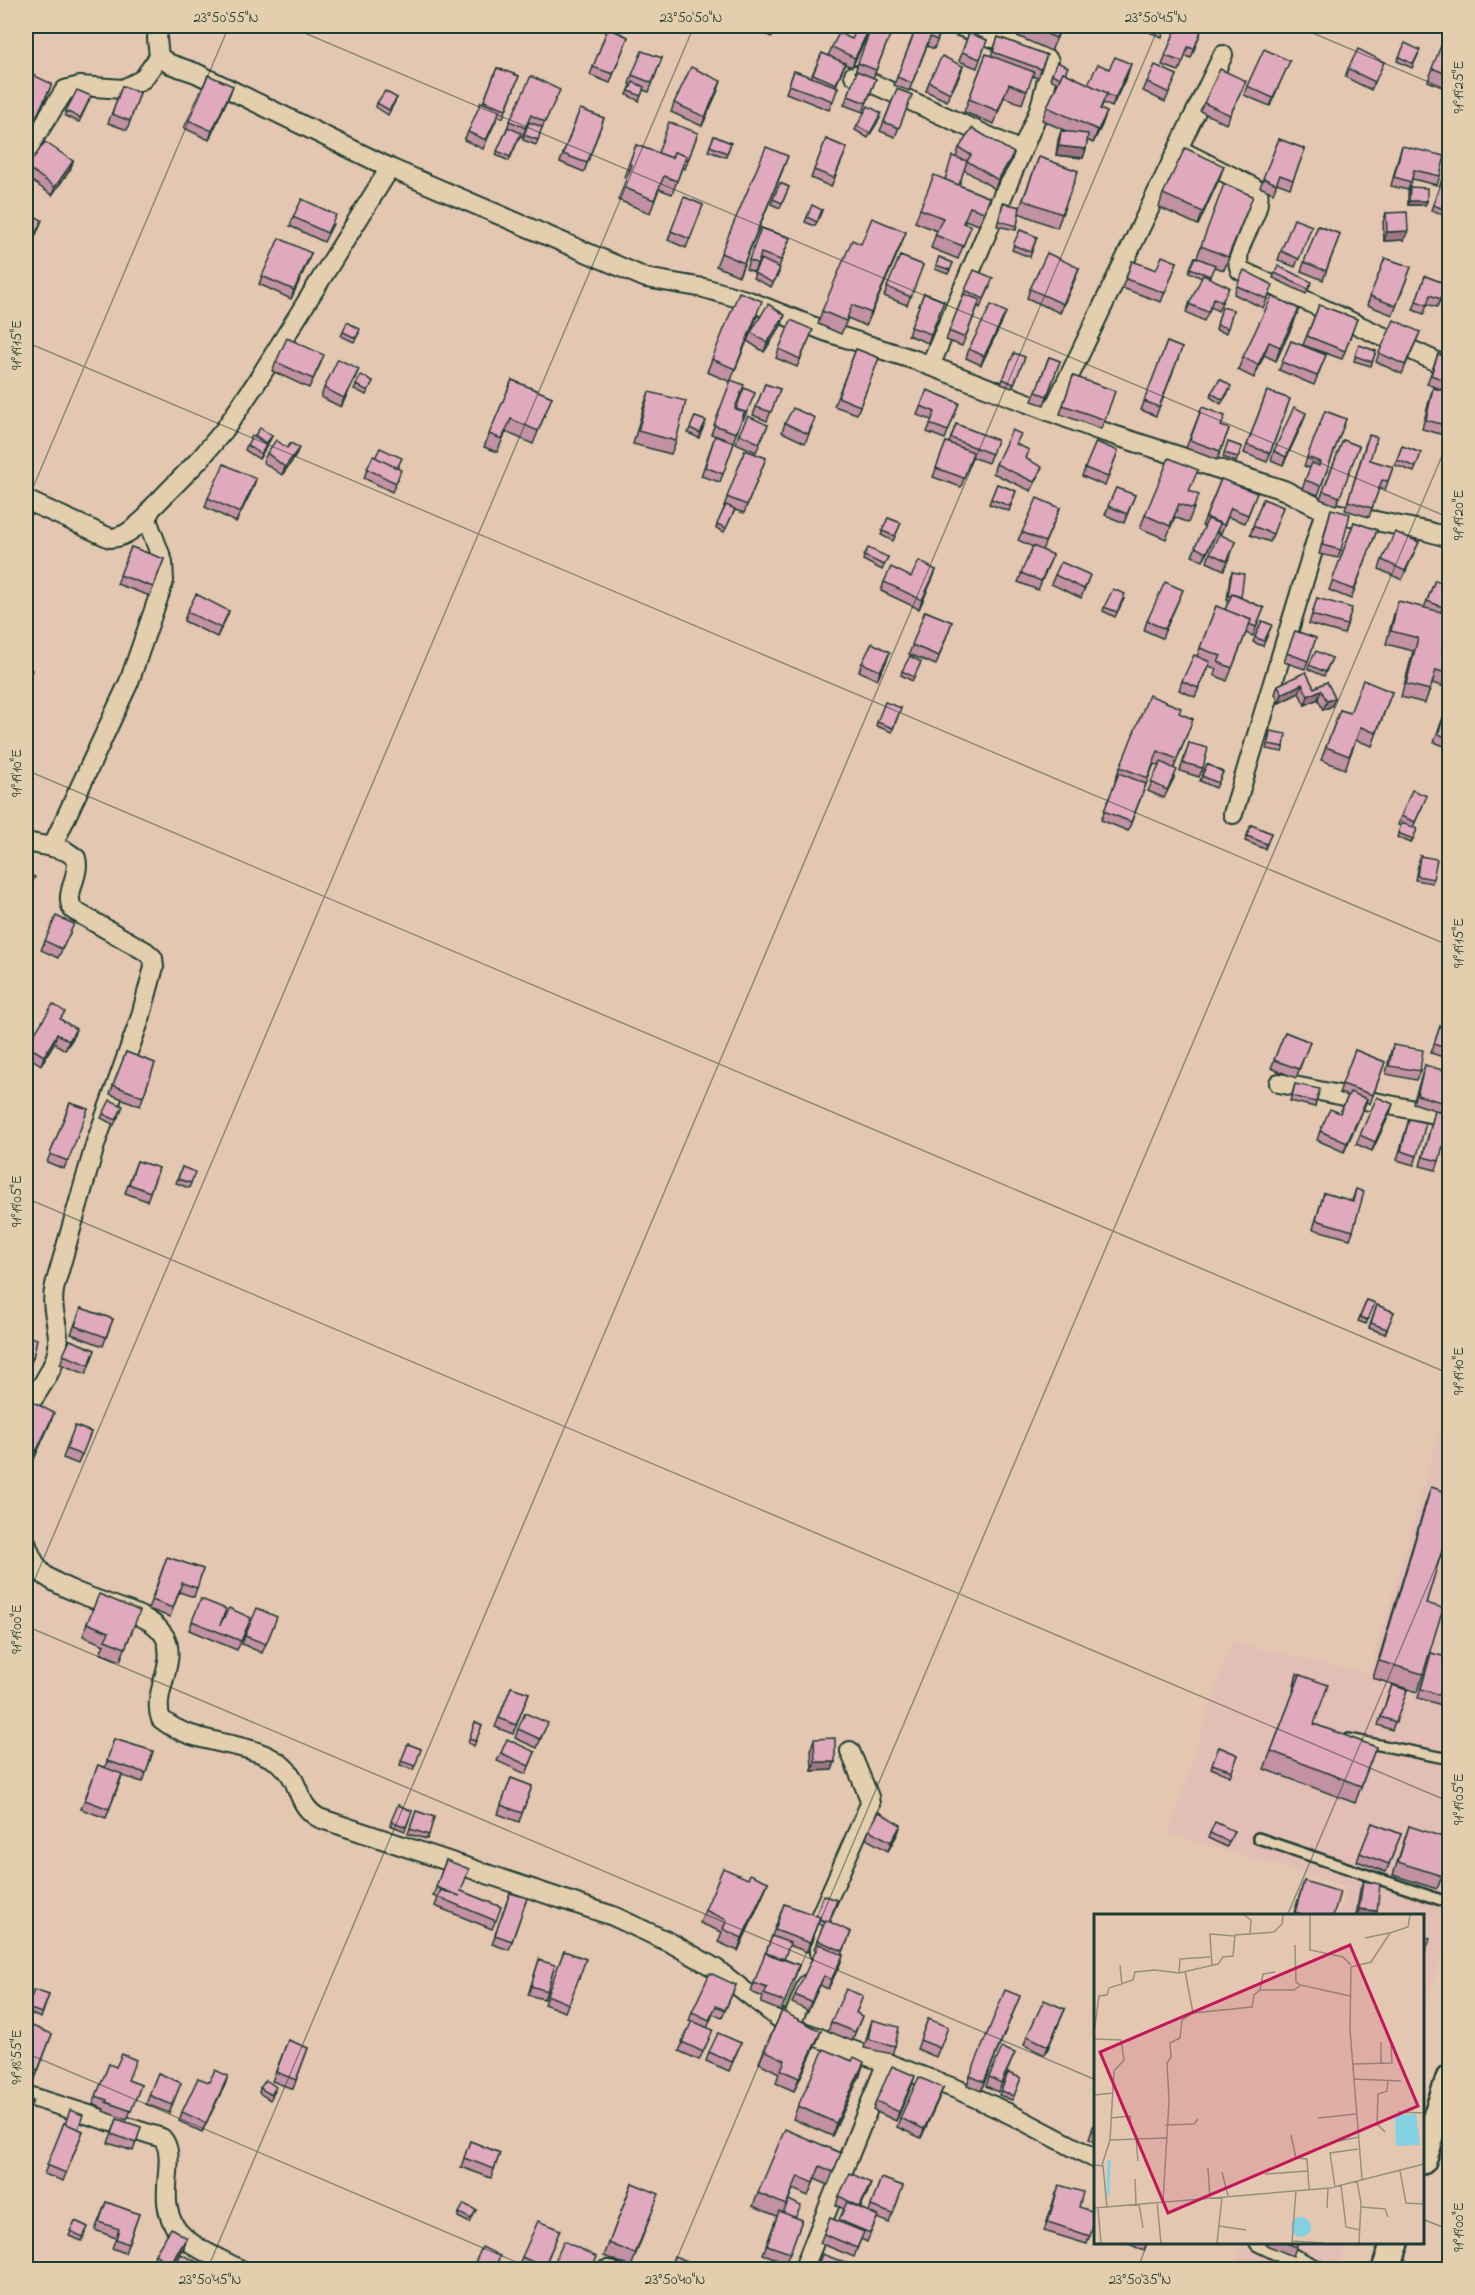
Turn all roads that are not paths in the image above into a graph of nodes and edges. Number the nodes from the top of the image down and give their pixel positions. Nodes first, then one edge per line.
1 (159, 26) edge
2 (959, 26) edge
3 (1223, 55) dead end
4 (159, 57) junction
5 (854, 75) edge
6 (1178, 149) junction
7 (1021, 151) junction
8 (26, 157) edge
9 (390, 168) junction
10 (930, 366) junction
11 (1449, 368) edge
12 (1052, 412) junction
13 (26, 500) edge
14 (1325, 511) junction
15 (148, 516) junction
16 (1449, 538) edge
17 (1233, 814) dead end
18 (26, 842) edge
19 (52, 847) junction
20 (1280, 1083) dead end
21 (1449, 1117) edge
22 (26, 1410) edge
23 (26, 1542) edge
24 (1337, 1737) edge
25 (850, 1751) dead end
26 (1449, 1759) edge
27 (1258, 1838) dead end
28 (1449, 1903) edge
29 (790, 2026) junction
30 (887, 2062) junction
31 (1449, 2079) edge
32 (26, 2095) edge
33 (1424, 2154) edge
34 (1094, 2158) edge
35 (1263, 2244) edge
36 (1394, 2244) edge
37 (242, 2270) edge
38 (803, 2270) edge
39 (1317, 2270) edge
40 (1386, 2270) edge

1 - 4 street
2 - 7 street
3 - 6 street
4 - 8 street
4 - 9 street
5 - 7 street
6 - 11 street
6 - 12 street
7 - 10 street
9 - 10 street
9 - 15 street
10 - 12 street
12 - 14 street
13 - 15 street
14 - 16 street
14 - 17 street
15 - 19 street
18 - 19 street
19 - 22 street
20 - 21 street
23 - 29 street
24 - 26 lane
25 - 29 street
27 - 28 lane
29 - 30 street
30 - 34 street
30 - 38 street
31 - 33 main road
32 - 37 street
35 - 39 street
36 - 40 main road

